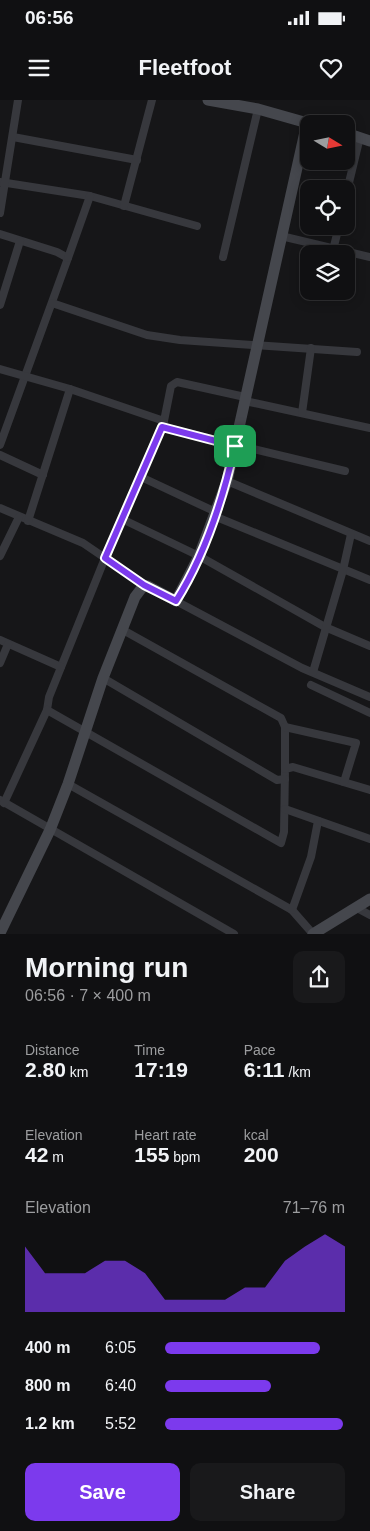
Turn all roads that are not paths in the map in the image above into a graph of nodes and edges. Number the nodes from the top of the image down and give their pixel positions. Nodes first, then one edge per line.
1 (18, 100) edge
2 (152, 100) edge
3 (208, 100) edge
4 (258, 109) junction
5 (300, 121) edge
6 (13, 137) junction
7 (365, 139) edge
8 (300, 159) edge
9 (136, 160) junction
10 (351, 180) edge
11 (3, 182) edge
12 (90, 196) junction
13 (124, 206) junction
14 (0, 213) edge
15 (197, 226) dead end
16 (0, 234) edge
17 (281, 236) junction
18 (20, 242) junction
19 (314, 245) edge
20 (355, 254) edge
21 (223, 256) dead end
22 (370, 257) edge
23 (68, 258) junction
24 (3, 289) edge
25 (52, 303) junction
26 (0, 305) edge
27 (257, 346) junction
28 (311, 348) junction
29 (357, 352) dead end
30 (0, 368) edge
31 (26, 377) junction
32 (70, 389) junction
33 (245, 399) junction
34 (302, 413) junction
35 (163, 424) junction
36 (370, 428) edge
37 (0, 444) edge
38 (235, 446) junction
39 (0, 455) edge
40 (345, 471) dead end
41 (44, 475) junction
42 (142, 477) junction
43 (227, 481) junction
44 (0, 508) edge
45 (215, 514) junction
46 (19, 517) junction
47 (122, 519) junction
48 (28, 521) junction
49 (351, 534) junction
50 (370, 541) edge
51 (0, 556) edge
52 (199, 556) junction
53 (105, 558) junction
54 (343, 570) junction
55 (370, 580) edge
56 (144, 585) junction
57 (176, 601) junction
58 (325, 627) junction
59 (123, 630) junction
60 (4, 642) edge
61 (370, 646) edge
62 (0, 663) edge
63 (60, 668) junction
64 (313, 672) junction
65 (103, 678) junction
66 (311, 685) dead end
67 (370, 697) edge
68 (47, 710) junction
69 (370, 712) edge
70 (285, 726) junction
71 (84, 732) junction
72 (285, 769) junction
73 (285, 779) junction
74 (344, 782) junction
75 (68, 784) junction
76 (370, 790) edge
77 (2, 802) edge
78 (285, 809) junction
79 (318, 821) junction
80 (50, 830) junction
81 (370, 839) edge
82 (370, 899) edge
83 (357, 908) junction
84 (292, 910) junction
85 (370, 915) edge
86 (0, 933) edge
87 (234, 934) edge
88 (313, 934) edge

1 - 6 street
2 - 9 street
3 - 4 street
4 - 5 street
4 - 21 street
6 - 9 street
6 - 11 street
7 - 10 street
8 - 17 street
9 - 13 street
11 - 12 street
11 - 14 street
12 - 13 street
12 - 23 street
13 - 15 street
16 - 18 street
17 - 19 street
17 - 27 street
18 - 23 street
18 - 24 street
20 - 22 street
23 - 25 street
24 - 26 street
25 - 27 street
25 - 31 street
27 - 28 street
27 - 33 street
28 - 29 street
28 - 34 street
30 - 31 street
31 - 32 street
31 - 37 street
32 - 35 street
32 - 41 street
33 - 34 street
33 - 35 street
33 - 38 street
34 - 36 street
35 - 38 street
35 - 42 street
38 - 40 street
38 - 43 street
39 - 41 street
41 - 48 street
42 - 45 street
42 - 47 street
43 - 45 street
43 - 49 street
44 - 46 street
45 - 52 street
45 - 54 street
46 - 48 street
46 - 51 street
47 - 52 street
47 - 53 street
48 - 53 street
49 - 50 street
49 - 54 street
52 - 57 street
52 - 58 street
53 - 56 street
53 - 63 street
54 - 55 street
54 - 58 street
56 - 57 street
56 - 59 street
57 - 64 street
58 - 61 street
58 - 64 street
59 - 65 street
59 - 70 street
60 - 62 street
60 - 63 street
63 - 68 street
64 - 67 street
65 - 71 street
65 - 73 street
66 - 69 street
68 - 71 street
68 - 77 street
70 - 72 street
70 - 74 street
71 - 75 street
71 - 78 street
72 - 73 street
72 - 74 street
73 - 78 street
74 - 76 street
75 - 80 street
75 - 84 street
77 - 80 street
78 - 79 street
79 - 81 street
79 - 84 street
80 - 86 street
80 - 87 street
82 - 83 street
83 - 85 street
83 - 88 street
84 - 88 street

